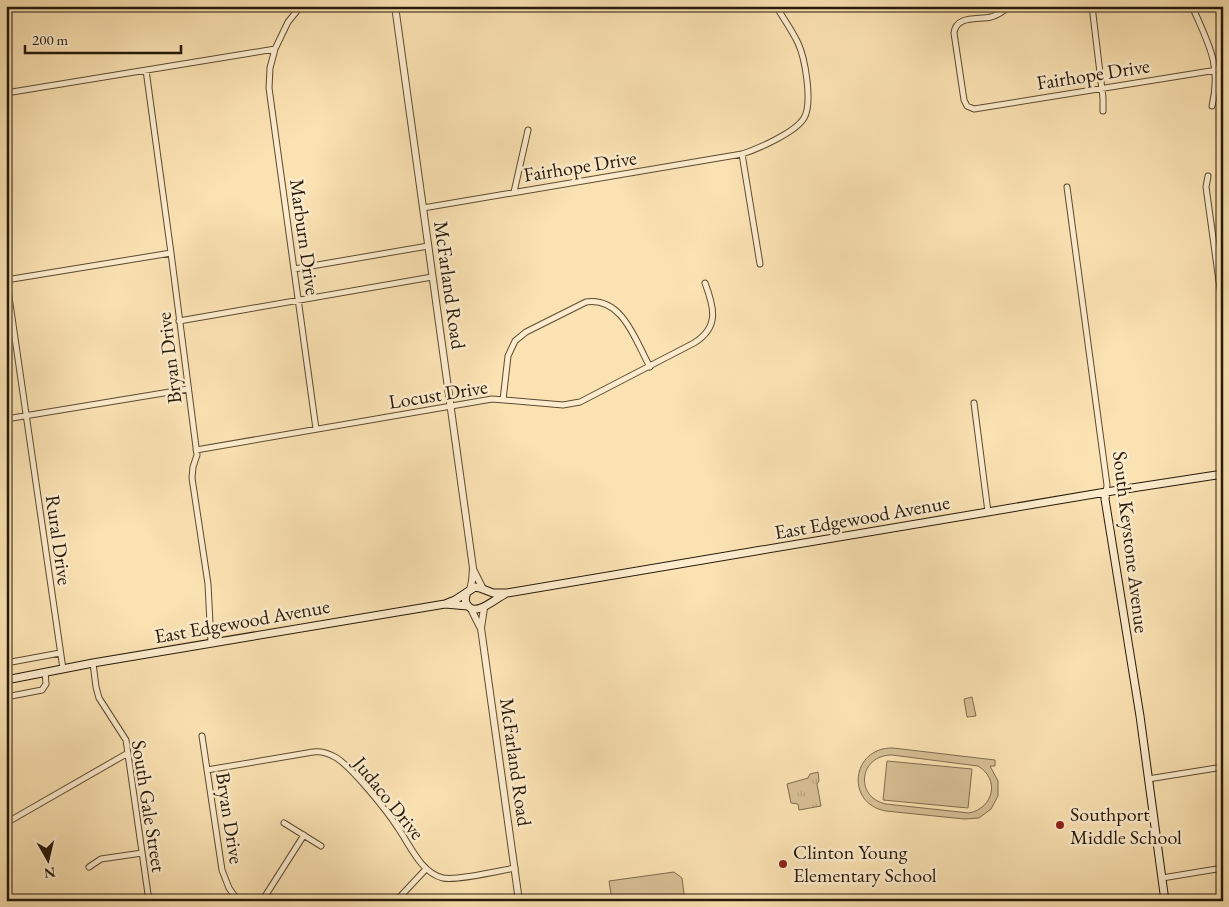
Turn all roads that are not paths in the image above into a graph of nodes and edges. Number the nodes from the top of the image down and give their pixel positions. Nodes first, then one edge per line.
1 (301, 6) edge
2 (395, 6) edge
3 (776, 6) edge
4 (1009, 6) edge
5 (1092, 6) edge
6 (1192, 6) edge
7 (275, 49) junction
8 (1223, 69) edge
9 (146, 70) junction
10 (1215, 70) junction
11 (1102, 88) junction
12 (6, 93) edge
13 (1212, 106) dead end
14 (1103, 111) dead end
15 (528, 130) dead end
16 (742, 154) junction
17 (1208, 176) dead end
18 (1067, 187) dead end
19 (514, 192) junction
20 (423, 208) junction
21 (428, 246) junction
22 (171, 253) junction
23 (760, 264) dead end
24 (294, 269) junction
25 (432, 277) junction
26 (6, 279) edge
27 (705, 283) dead end
28 (298, 301) junction
29 (1223, 310) edge
30 (180, 321) junction
31 (650, 367) junction
32 (188, 389) junction
33 (503, 400) junction
34 (974, 403) dead end
35 (450, 406) junction
36 (26, 415) junction
37 (6, 419) edge
38 (316, 429) junction
39 (196, 450) junction
40 (1223, 474) edge
41 (1106, 492) junction
42 (988, 512) junction
43 (473, 568) junction
44 (484, 590) junction
45 (468, 591) junction
46 (507, 593) junction
47 (445, 604) junction
48 (485, 606) junction
49 (470, 607) junction
50 (481, 628) junction
51 (211, 643) junction
52 (60, 653) junction
53 (6, 663) edge
54 (92, 663) junction
55 (63, 669) junction
56 (45, 672) junction
57 (6, 680) edge
58 (6, 698) edge
59 (202, 736) dead end
60 (128, 753) junction
61 (1223, 768) edge
62 (207, 770) junction
63 (1148, 779) junction
64 (6, 823) edge
65 (284, 823) dead end
66 (304, 835) junction
67 (322, 846) dead end
68 (142, 853) junction
69 (89, 867) dead end
70 (426, 868) junction
71 (515, 868) junction
72 (1223, 868) edge
73 (1162, 878) junction
74 (149, 901) edge
75 (238, 901) edge
76 (262, 901) edge
77 (396, 901) edge
78 (519, 901) edge
79 (1165, 901) edge

1 - 7 street, Marburn Drive
2 - 20 street, McFarland Road
3 - 16 street, Fairhope Drive
4 - 11 street, Fairhope Drive
5 - 11 street
6 - 10 street
7 - 9 street
7 - 24 street, Marburn Drive
8 - 10 street, Fairhope Drive
9 - 12 street
9 - 22 street, Bryan Drive
10 - 11 street, Fairhope Drive
10 - 13 street
11 - 14 street
15 - 19 street
16 - 19 street, Fairhope Drive
16 - 23 street
17 - 29 street
18 - 41 street, South Keystone Avenue
19 - 20 street, Fairhope Drive
20 - 21 street, McFarland Road
21 - 24 street
21 - 25 street, McFarland Road
22 - 26 street
22 - 30 street, Bryan Drive
24 - 28 street, Marburn Drive
25 - 28 street
25 - 35 street, McFarland Road
26 - 36 street, Rural Drive
27 - 31 street, Locust Drive
28 - 30 street
28 - 38 street, Marburn Drive
30 - 32 street, Bryan Drive
31 - 33 street, Locust Drive
31 - 33 street
32 - 36 street
32 - 39 street, Bryan Drive
33 - 35 street, Locust Drive
34 - 42 street
35 - 38 street, Locust Drive
35 - 43 street, McFarland Road
36 - 37 street
36 - 52 street, Rural Drive
38 - 39 street, Locust Drive
39 - 51 street, Bryan Drive
40 - 41 main road, East Edgewood Avenue
41 - 42 main road, East Edgewood Avenue
41 - 63 main road, South Keystone Avenue
42 - 46 main road, East Edgewood Avenue
43 - 44 street, McFarland Road
43 - 45 street, McFarland Road
44 - 45 main road, East Edgewood Avenue
44 - 46 main road, East Edgewood Avenue
44 - 48 main road
45 - 47 main road, East Edgewood Avenue
45 - 49 main road
46 - 48 main road, East Edgewood Avenue
47 - 49 main road, East Edgewood Avenue
47 - 51 main road, East Edgewood Avenue
48 - 49 main road, East Edgewood Avenue
48 - 50 street, McFarland Road
49 - 50 street, McFarland Road
50 - 71 street, McFarland Road
51 - 54 main road, East Edgewood Avenue
52 - 53 street
52 - 55 street, Rural Drive
54 - 55 main road, East Edgewood Avenue
54 - 60 street, South Gale Street
55 - 56 main road, East Edgewood Avenue
56 - 57 main road, East Edgewood Avenue
56 - 58 street
59 - 62 street, Bryan Drive
60 - 64 street
60 - 68 street, South Gale Street
61 - 63 street
62 - 70 street, Judaco Drive
62 - 75 street, Bryan Drive
63 - 73 main road, South Keystone Avenue
65 - 66 street
66 - 67 street
66 - 76 street
68 - 69 street
68 - 74 street, South Gale Street
70 - 71 street
70 - 77 street
71 - 78 street, McFarland Road
72 - 73 street
73 - 79 main road, South Keystone Avenue

